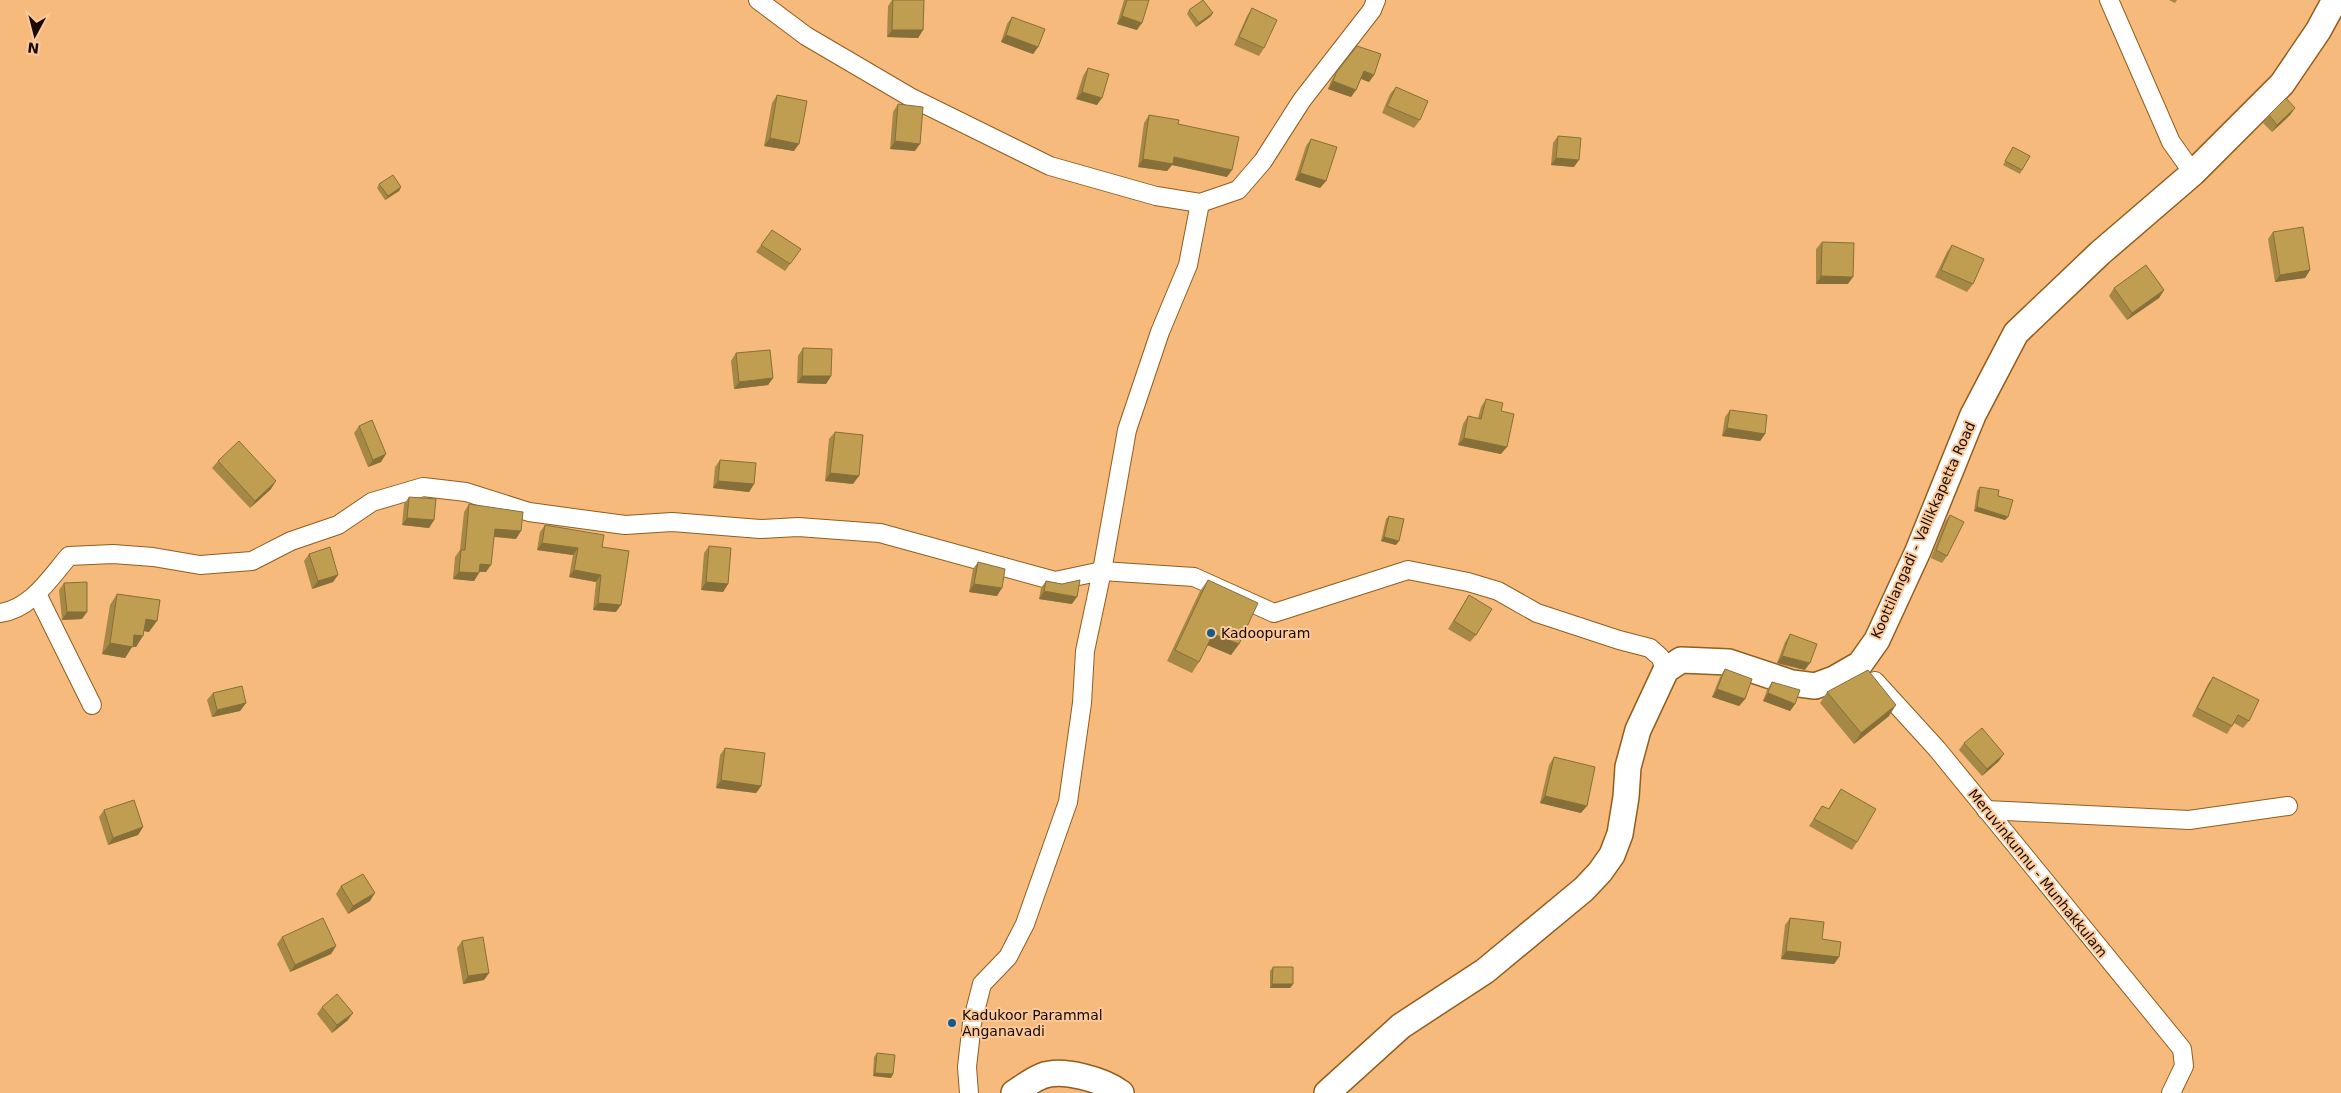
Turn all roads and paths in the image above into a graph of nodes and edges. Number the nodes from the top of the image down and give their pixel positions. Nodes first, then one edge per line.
1 (758, 0) edge
2 (1376, 0) edge
3 (2109, 0) edge
4 (2335, 0) edge
5 (2193, 173) junction
6 (1200, 203) junction
7 (1102, 571) junction
8 (38, 594) junction
9 (0, 613) edge
10 (1860, 664) junction
11 (1666, 670) junction
12 (92, 705) dead end
13 (2288, 806) dead end
14 (1986, 810) junction
15 (968, 1093) edge
16 (1014, 1093) edge
17 (1121, 1093) edge
18 (1327, 1093) edge
19 (2171, 1093) edge

1 - 6 street
2 - 6 street
3 - 5 street
4 - 5 main road, Koottilangadi - Vallikkapetta Road
5 - 10 main road, Koottilangadi - Vallikkapetta Road
6 - 7 street
7 - 8 street
7 - 11 street
7 - 15 street
8 - 9 street
8 - 12 street
10 - 11 main road, Koottilangadi - Vallikkapetta Road
10 - 14 street, Meruvinkunnu - Munhakkulam
11 - 18 main road
13 - 14 street
14 - 19 street, Meruvinkunnu - Munhakkulam
16 - 17 main road

